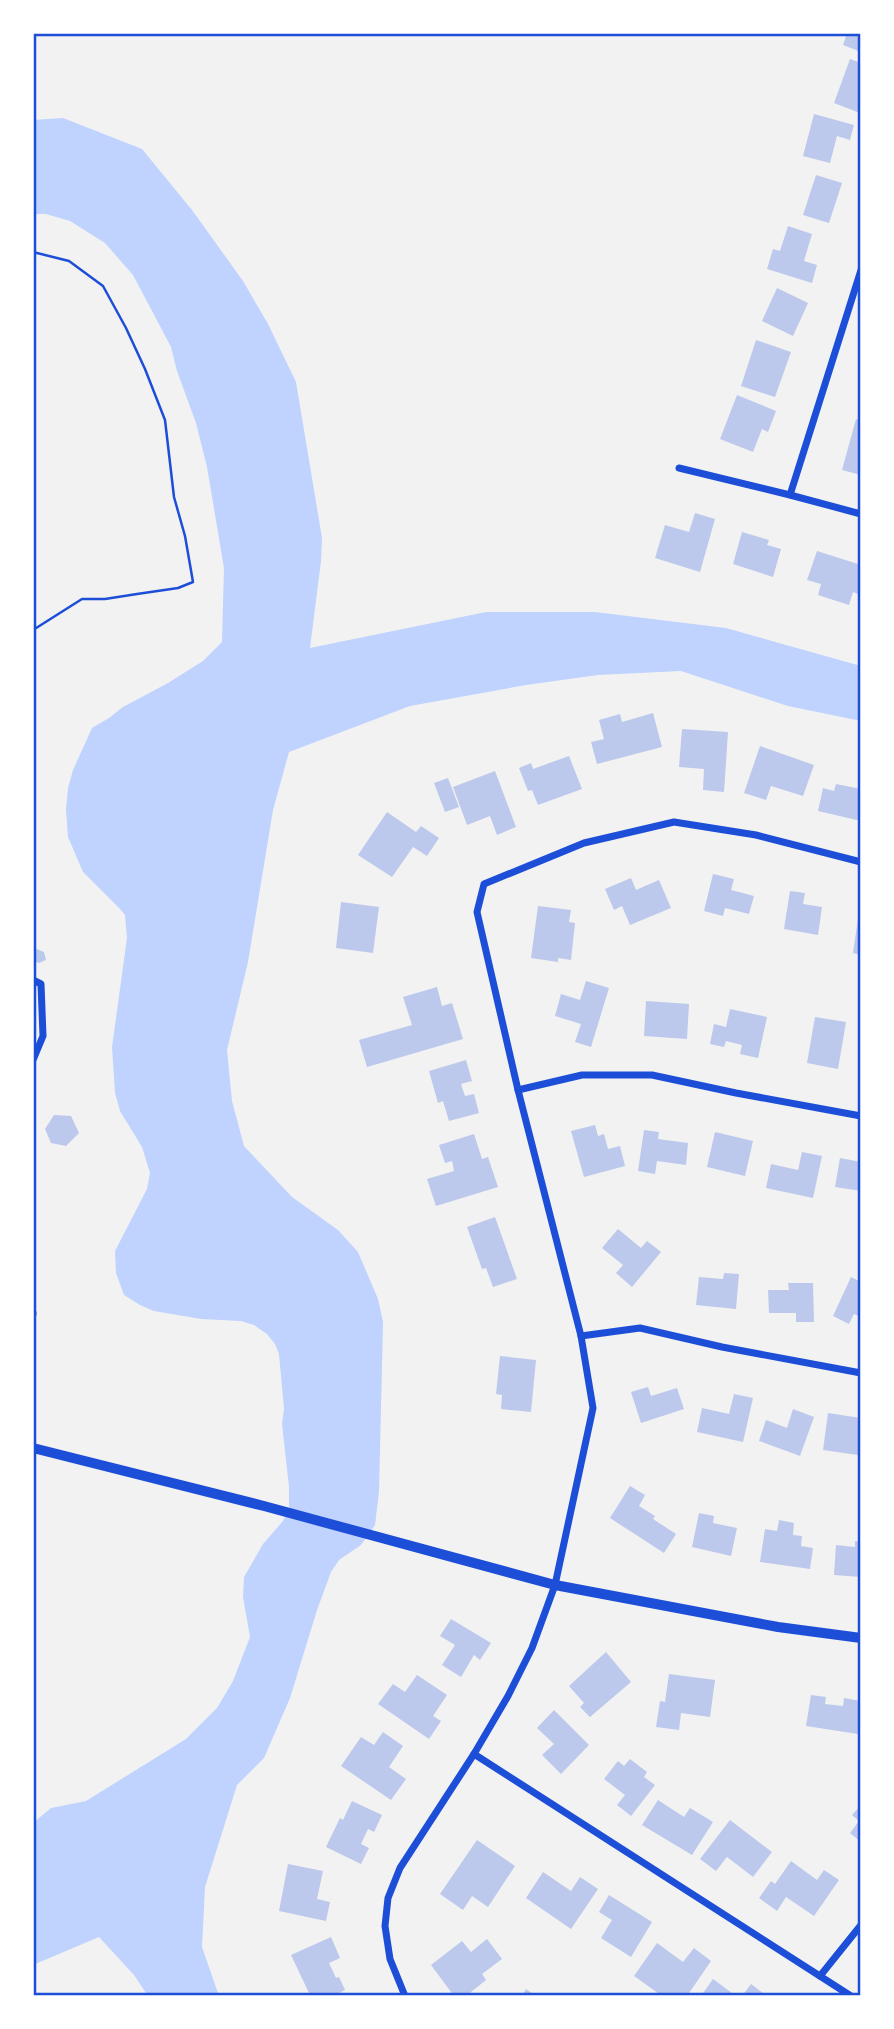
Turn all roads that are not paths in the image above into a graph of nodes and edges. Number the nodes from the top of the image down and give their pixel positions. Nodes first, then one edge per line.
1 (860, 276) edge
2 (679, 468) dead end
3 (790, 495) junction
4 (861, 514) edge
5 (861, 862) edge
6 (33, 980) edge
7 (33, 1059) edge
8 (518, 1090) junction
9 (861, 1116) edge
10 (581, 1336) junction
11 (861, 1373) edge
12 (33, 1448) edge
13 (555, 1585) junction
14 (861, 1638) edge
15 (474, 1754) junction
16 (861, 1925) edge
17 (820, 1976) junction
18 (405, 1996) edge
19 (851, 1996) edge

1 - 3 street
2 - 3 street
3 - 4 street
5 - 8 street
6 - 7 street
8 - 9 street
8 - 10 street
10 - 11 street
10 - 13 street
12 - 13 main road
13 - 14 main road
13 - 15 street
15 - 17 street
15 - 18 street
16 - 17 street
17 - 19 street

